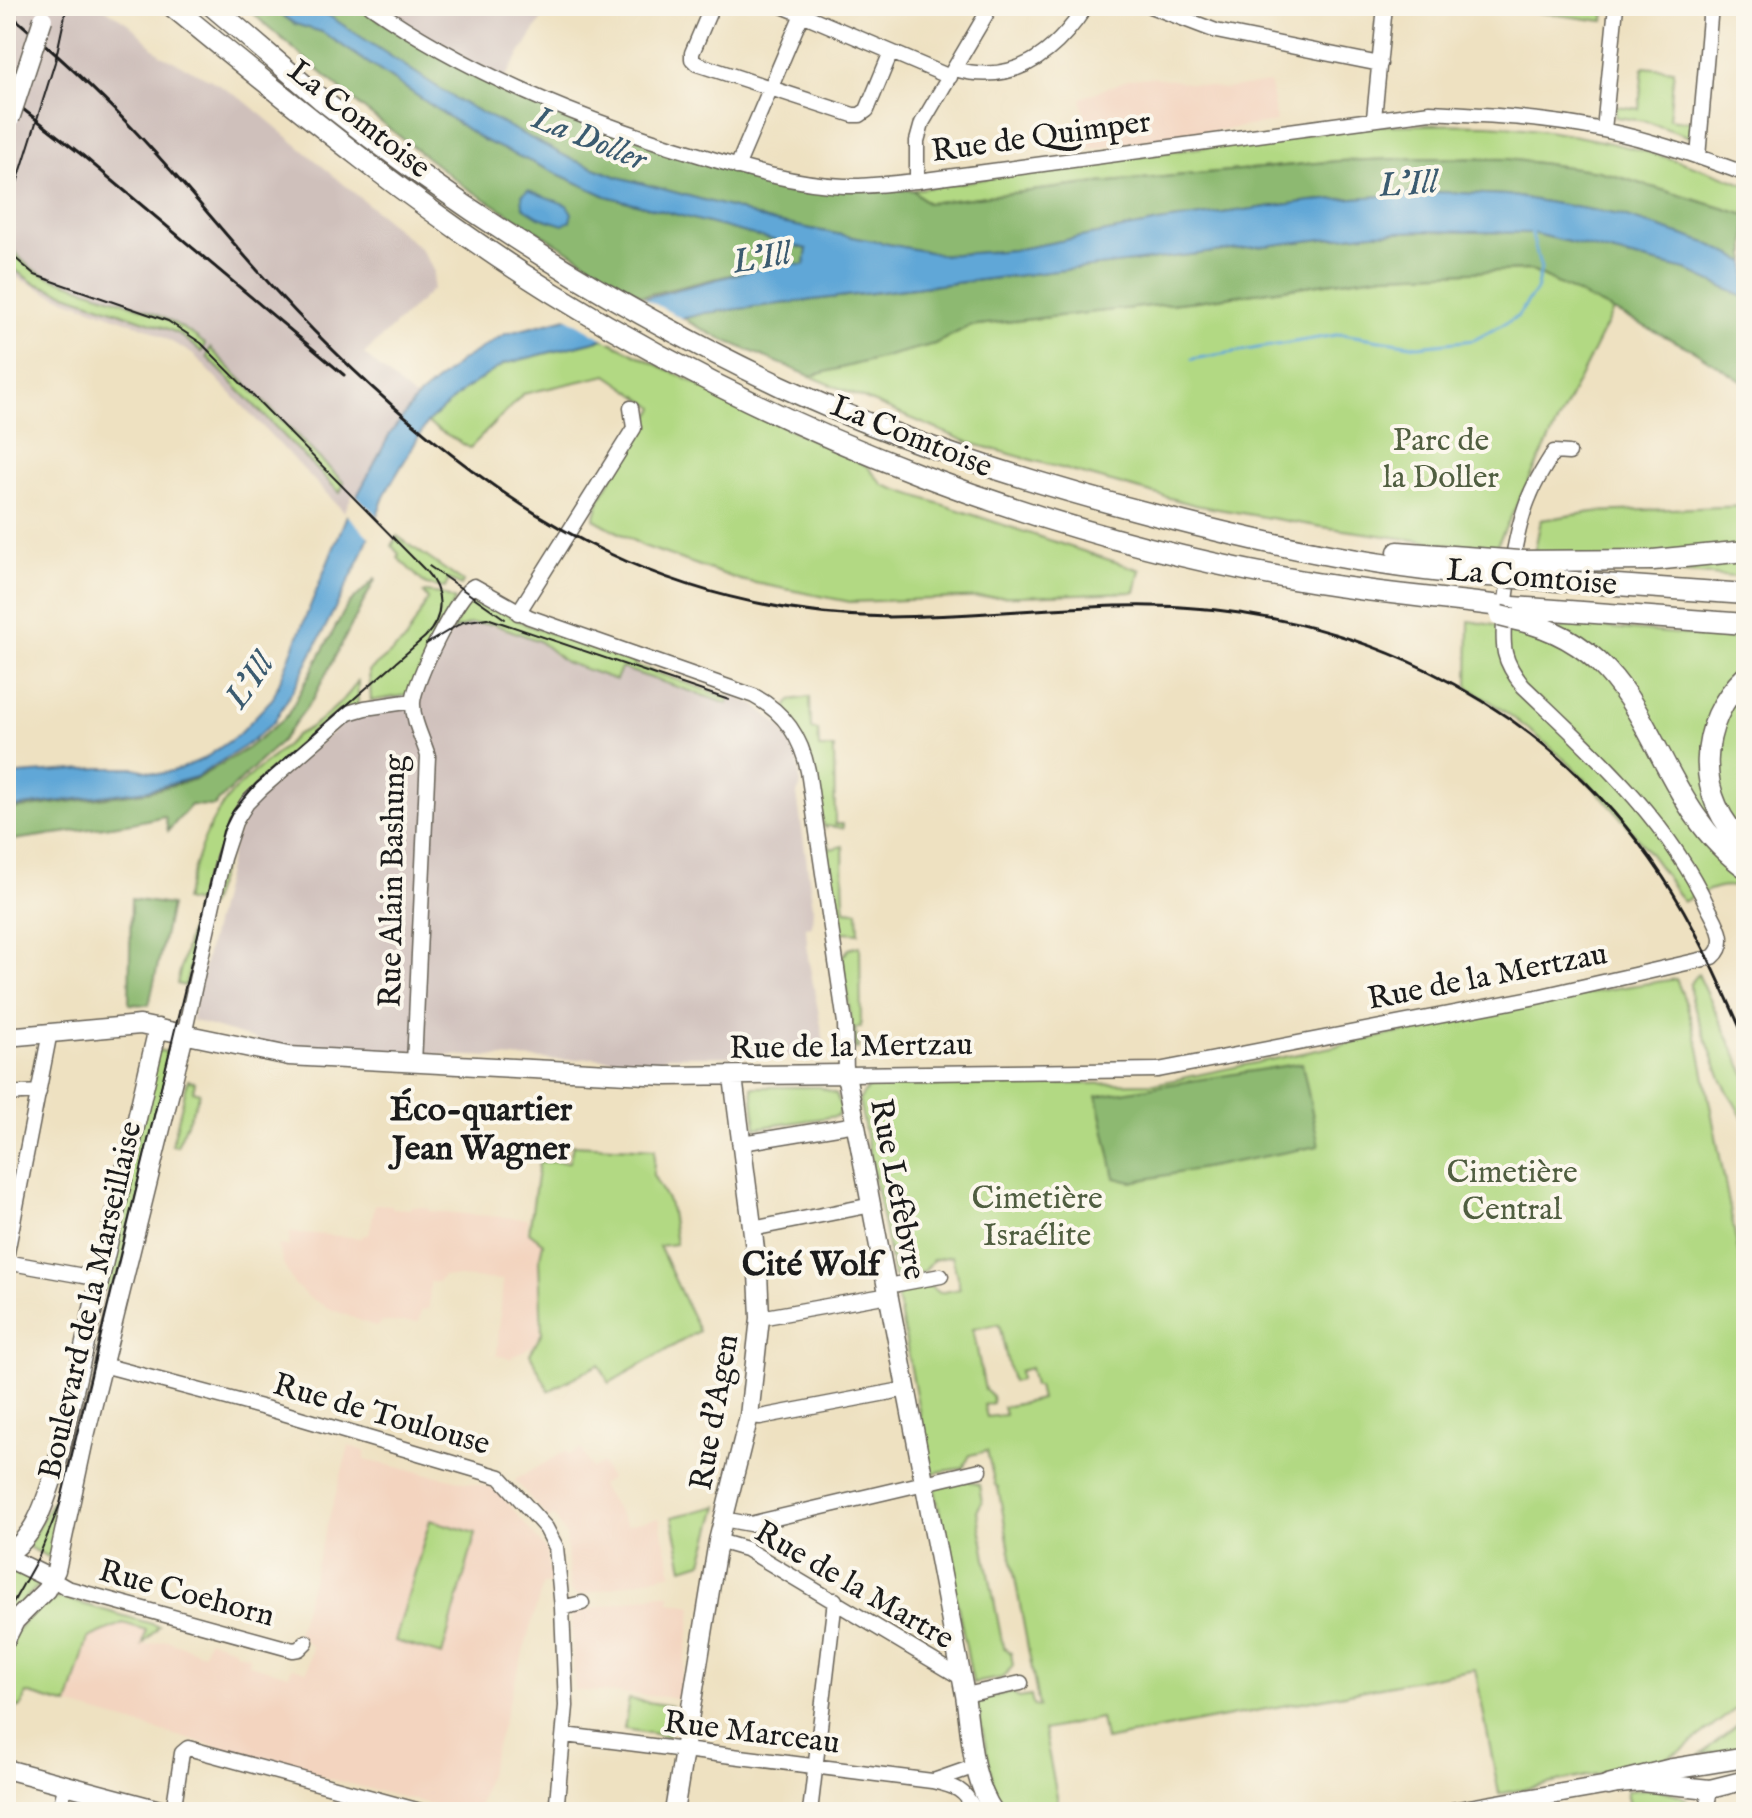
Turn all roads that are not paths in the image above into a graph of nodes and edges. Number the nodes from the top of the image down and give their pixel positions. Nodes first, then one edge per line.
1 (172, 6) edge
2 (212, 6) edge
3 (371, 6) edge
4 (712, 6) edge
5 (782, 6) edge
6 (991, 6) edge
7 (1086, 6) edge
8 (1150, 6) edge
9 (1385, 6) edge
10 (1616, 6) edge
11 (1711, 6) edge
12 (44, 12) edge
13 (802, 14) junction
14 (891, 52) junction
15 (1380, 64) junction
16 (952, 73) junction
17 (770, 89) junction
18 (1374, 118) junction
19 (8, 124) edge
20 (1604, 130) junction
21 (1698, 157) junction
22 (737, 167) junction
23 (1746, 174) edge
24 (917, 181) junction
25 (631, 408) dead end
26 (1569, 453) dead end
27 (1746, 551) edge
28 (1511, 569) junction
29 (1746, 594) edge
30 (1506, 612) junction
31 (518, 613) junction
32 (1746, 624) edge
33 (1746, 676) edge
34 (413, 701) junction
35 (1746, 845) edge
36 (1746, 868) edge
37 (158, 1028) junction
38 (50, 1032) junction
39 (184, 1035) junction
40 (6, 1037) edge
41 (414, 1064) junction
42 (846, 1074) junction
43 (733, 1077) junction
44 (39, 1092) junction
45 (6, 1094) edge
46 (856, 1124) junction
47 (742, 1143) junction
48 (872, 1205) junction
49 (752, 1229) junction
50 (6, 1260) edge
51 (941, 1276) dead end
52 (100, 1279) junction
53 (888, 1290) junction
54 (760, 1318) junction
55 (80, 1360) junction
56 (103, 1365) junction
57 (907, 1389) junction
58 (749, 1416) junction
59 (980, 1470) dead end
60 (924, 1481) junction
61 (723, 1519) junction
62 (718, 1541) junction
63 (6, 1556) edge
64 (53, 1580) junction
65 (835, 1600) junction
66 (582, 1603) dead end
67 (562, 1608) junction
68 (11, 1619) edge
69 (6, 1639) edge
70 (306, 1642) dead end
71 (1021, 1683) dead end
72 (964, 1686) junction
73 (565, 1735) junction
74 (685, 1750) junction
75 (1746, 1757) edge
76 (976, 1766) junction
77 (816, 1767) junction
78 (6, 1769) edge
79 (1746, 1780) edge
80 (932, 1781) junction
81 (66, 1784) junction
82 (1608, 1785) junction
83 (1710, 1789) junction
84 (978, 1806) edge
85 (59, 1812) edge
86 (170, 1812) edge
87 (424, 1812) edge
88 (556, 1812) edge
89 (674, 1812) edge
90 (810, 1812) edge
91 (994, 1812) edge
92 (1452, 1812) edge
93 (1706, 1812) edge

1 - 30 highway, La Comtoise
2 - 28 highway, La Comtoise
3 - 22 street, Rue de Quimper
4 - 17 street
5 - 13 street
6 - 16 street
7 - 16 street
8 - 15 street
9 - 15 street
10 - 20 street
11 - 21 street
12 - 19 main road, bridge
13 - 14 street
13 - 17 street
14 - 16 street
14 - 17 street
15 - 18 street
16 - 24 street
17 - 22 street
18 - 20 street, Rue de Quimper
18 - 24 street, Rue de Quimper
20 - 21 street, Rue de Quimper
21 - 23 street, Rue de Quimper
22 - 24 street, Rue de Quimper
25 - 31 street
26 - 42 street, Rue de la Mertzau
27 - 28 highway
28 - 29 highway, La Comtoise
30 - 32 highway, La Comtoise
30 - 36 highway
31 - 34 street, Rue Lefèbvre
31 - 42 street, Rue Lefèbvre
33 - 35 highway
34 - 39 street
34 - 41 street, Rue Alain Bashung
37 - 38 main road, Rue de la Mertzau
37 - 39 main road, Rue de la Mertzau
37 - 52 main road, Boulevard de la Marseillaise
38 - 40 main road, Rue de la Mertzau
38 - 44 street
39 - 41 main road, Rue de la Mertzau
39 - 56 main road, Boulevard de la Marseillaise
41 - 43 main road, Rue de la Mertzau
42 - 43 main road, Rue de la Mertzau
42 - 46 main road, Rue Lefèbvre
43 - 47 main road, Rue d'Agen
44 - 45 street
44 - 50 street
46 - 47 street
46 - 48 main road, Rue Lefèbvre
47 - 49 main road, Rue d'Agen
48 - 49 street
48 - 53 main road, Rue Lefèbvre
49 - 54 main road, Rue d'Agen
50 - 52 street
51 - 53 street
52 - 55 main road, Boulevard de la Marseillaise
53 - 54 street
53 - 57 main road, Rue Lefèbvre
54 - 58 main road, Rue d'Agen
55 - 56 main road
55 - 63 main road, Boulevard de la Marseillaise
56 - 64 main road, Boulevard de la Marseillaise
56 - 67 street, Rue de Toulouse
57 - 58 street
57 - 60 main road, Rue Lefèbvre
58 - 61 main road, Rue d'Agen
59 - 60 street
60 - 61 street
60 - 72 main road, Rue Lefèbvre
61 - 62 main road, Rue d'Agen
62 - 65 street, Rue de la Martre
62 - 74 main road, Rue d'Agen
63 - 64 main road
64 - 68 main road
64 - 70 street, Rue Coehorn
65 - 72 street, Rue de la Martre
65 - 77 street
66 - 67 street
67 - 73 street, Rue de Toulouse
68 - 69 main road
71 - 72 street
72 - 76 main road, Rue Lefèbvre
73 - 74 street, Rue Marceau
73 - 88 street, Rue de Toulouse
74 - 77 street, Rue Marceau
74 - 89 main road, Rue d'Agen
75 - 82 highway
76 - 80 street, Rue Marceau
76 - 84 main road, Rue Lefèbvre
77 - 80 street, Rue Marceau
77 - 90 street
78 - 81 main road
79 - 83 main road
80 - 84 street, Rue Marceau
81 - 85 street
81 - 86 main road
82 - 83 main road
82 - 92 main road
83 - 93 street
84 - 91 main road
86 - 87 street

